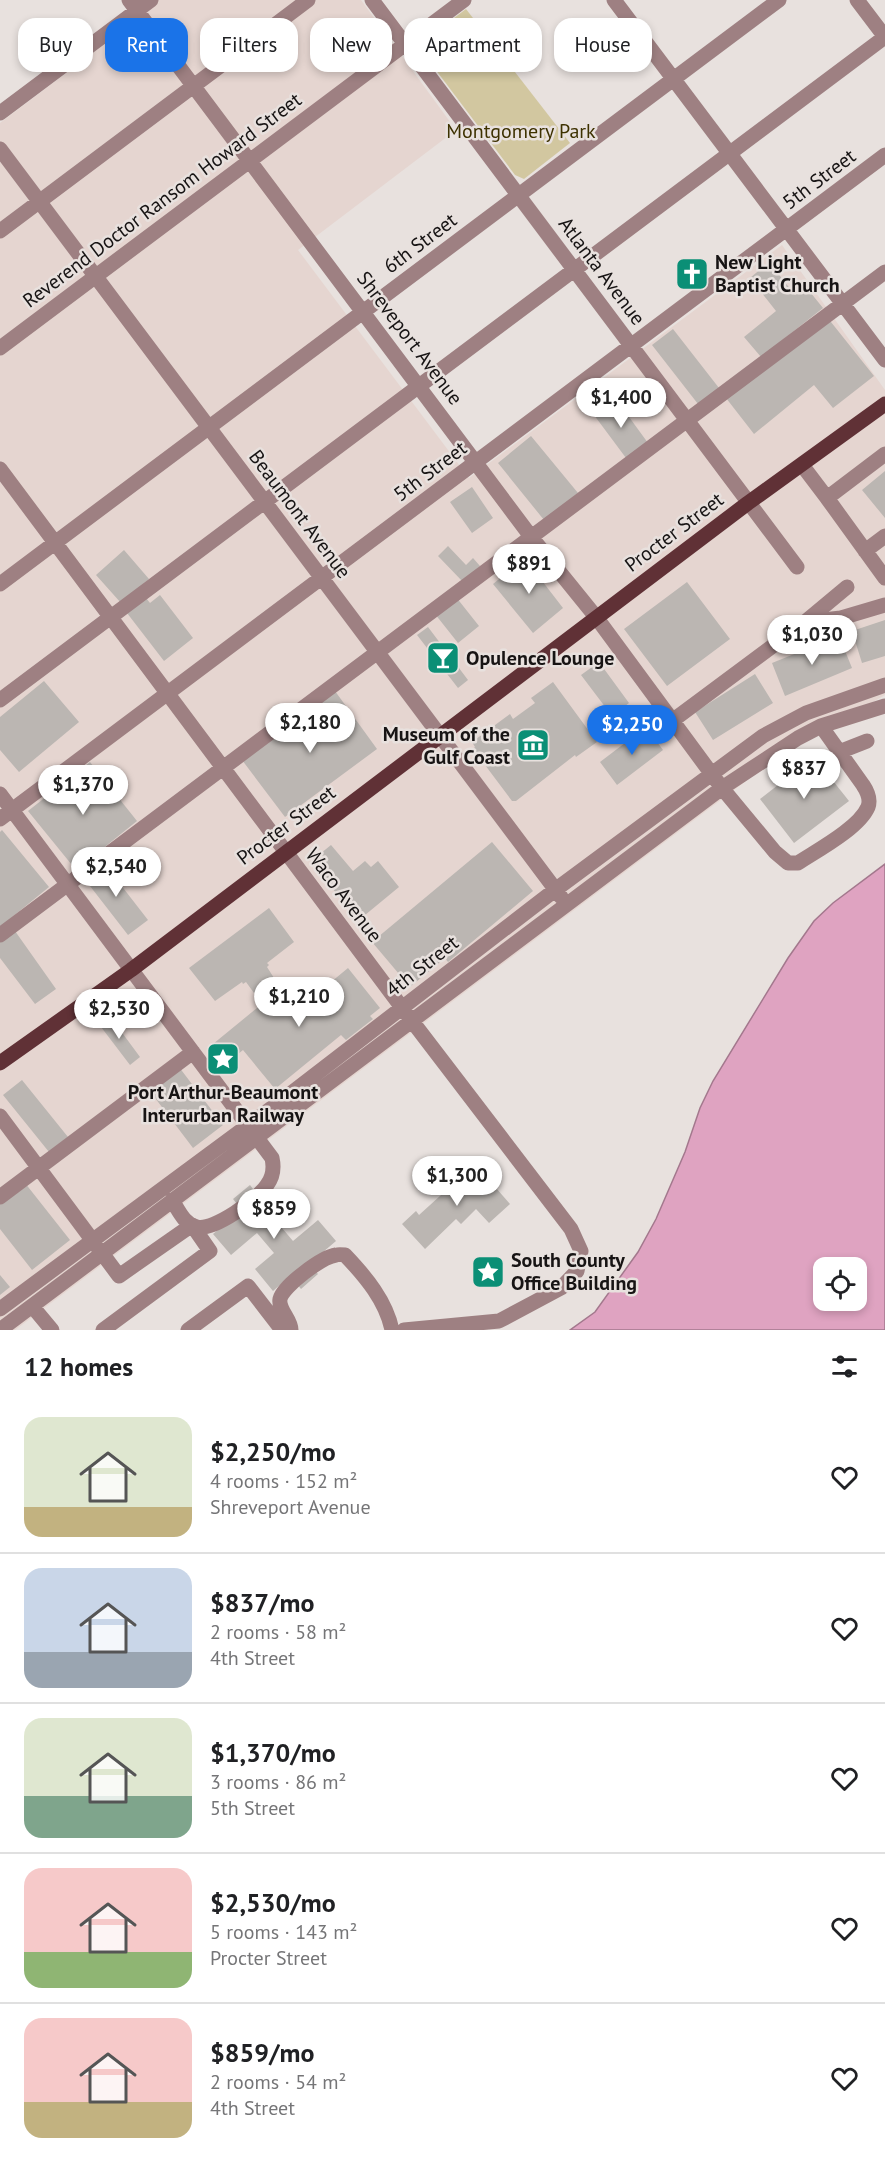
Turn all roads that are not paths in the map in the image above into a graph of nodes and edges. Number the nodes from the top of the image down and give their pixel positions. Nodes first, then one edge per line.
1 (151, 0) edge
2 (308, 0) edge
3 (372, 0) edge
4 (464, 0) edge
5 (614, 0) edge
6 (779, 0) edge
7 (857, 0) edge
8 (133, 5) edge
9 (440, 18) edge
10 (885, 37) edge
11 (404, 43) edge
12 (404, 45) edge
13 (426, 72) edge
14 (674, 79) junction
15 (194, 86) junction
16 (0, 113) edge
17 (0, 149) edge
18 (730, 154) junction
19 (885, 155) edge
20 (250, 160) junction
21 (519, 195) junction
22 (40, 201) junction
23 (786, 230) junction
24 (0, 231) edge
25 (575, 270) junction
26 (885, 272) edge
27 (94, 277) junction
28 (842, 304) junction
29 (364, 311) junction
30 (631, 346) junction
31 (0, 348) edge
32 (885, 360) edge
33 (420, 386) junction
34 (885, 404) edge
35 (687, 420) junction
36 (208, 428) junction
37 (885, 454) edge
38 (476, 462) junction
39 (802, 465) junction
40 (0, 469) edge
41 (827, 498) junction
42 (265, 503) junction
43 (748, 503) junction
44 (885, 536) edge
45 (532, 538) junction
46 (54, 543) junction
47 (865, 551) junction
48 (797, 567) dead end
49 (321, 578) junction
50 (885, 578) edge
51 (0, 584) edge
52 (847, 587) dead end
53 (885, 605) edge
54 (596, 617) junction
55 (111, 618) junction
56 (805, 622) junction
57 (378, 653) junction
58 (885, 685) edge
59 (168, 694) junction
60 (0, 700) edge
61 (885, 706) edge
62 (672, 721) junction
63 (821, 726) junction
64 (439, 736) junction
65 (867, 741) dead end
66 (839, 752) junction
67 (224, 767) junction
68 (711, 774) junction
69 (722, 788) junction
70 (0, 794) edge
71 (6, 815) edge
72 (285, 852) junction
73 (68, 884) junction
74 (555, 890) junction
75 (566, 904) junction
76 (0, 935) edge
77 (131, 970) junction
78 (402, 1008) junction
79 (412, 1021) junction
80 (193, 1052) junction
81 (0, 1064) edge
82 (0, 1116) edge
83 (247, 1125) junction
84 (257, 1138) junction
85 (39, 1167) junction
86 (0, 1197) edge
87 (172, 1200) junction
88 (192, 1225) junction
89 (93, 1240) junction
90 (102, 1253) junction
91 (32, 1306) junction
92 (0, 1309) edge
93 (0, 1330) edge
94 (52, 1330) edge
95 (103, 1330) edge
96 (188, 1330) edge
97 (282, 1330) edge
98 (291, 1330) edge
99 (392, 1330) edge
100 (404, 1330) edge

1 - 8 street
2 - 15 street
3 - 11 street, Atlanta Avenue
4 - 9 street, Reverend Doctor Ransom Howard Street
5 - 14 street
6 - 14 street, 6th Street
7 - 10 street
8 - 15 street, Shreveport Avenue
8 - 16 street
10 - 18 street
12 - 20 street, Reverend Doctor Ransom Howard Street
13 - 21 street, Atlanta Avenue
14 - 18 street
14 - 21 street, 6th Street
15 - 20 street, Shreveport Avenue
15 - 22 street
17 - 22 street, Beaumont Avenue
18 - 23 street
18 - 25 street
19 - 23 street, 5th Street
20 - 27 street, Reverend Doctor Ransom Howard Street
20 - 29 street, Shreveport Avenue
21 - 25 street, Atlanta Avenue
21 - 29 street, 6th Street
22 - 24 street
22 - 27 street, Beaumont Avenue
23 - 28 street
23 - 30 street, 5th Street
25 - 30 street, Atlanta Avenue
25 - 33 street
26 - 28 street
27 - 31 street, Reverend Doctor Ransom Howard Street
27 - 36 street, Beaumont Avenue
28 - 32 street
28 - 35 street
29 - 33 street, Shreveport Avenue
29 - 36 street, 6th Street
30 - 35 street, Atlanta Avenue
30 - 38 street, 5th Street
33 - 38 street, Shreveport Avenue
33 - 42 street
34 - 39 main road, Procter Street
35 - 43 street, Atlanta Avenue
35 - 45 street
36 - 42 street, Beaumont Avenue
36 - 46 street, 6th Street
37 - 41 street
38 - 45 street, Shreveport Avenue
38 - 49 street, 5th Street
39 - 41 street
39 - 43 main road, Procter Street
40 - 46 street, Waco Avenue
41 - 47 street
42 - 49 street, Beaumont Avenue
42 - 55 street
43 - 48 street, Atlanta Avenue
43 - 54 main road, Procter Street
44 - 47 street
45 - 54 street, Shreveport Avenue
45 - 57 street
46 - 51 street, 6th Street
46 - 55 street, Waco Avenue
47 - 50 street
49 - 57 street, Beaumont Avenue
49 - 59 street, 5th Street
52 - 56 street
53 - 56 street
54 - 62 street, Shreveport Avenue
54 - 64 main road, Procter Street
55 - 59 street, Waco Avenue
55 - 60 street
56 - 62 street
57 - 64 street, Beaumont Avenue
57 - 67 street
58 - 68 street, 4th Street
59 - 67 street, Waco Avenue
59 - 71 street, 5th Street
61 - 63 street, 4th Street
62 - 68 street, Shreveport Avenue
63 - 66 street
63 - 69 street, 4th Street
64 - 72 main road, Procter Street
64 - 74 street, Beaumont Avenue
65 - 66 street
66 - 69 street, Shreveport Avenue
67 - 72 street, Waco Avenue
67 - 73 street
68 - 69 street, Shreveport Avenue
68 - 74 street, 4th Street
69 - 75 street, 4th Street
70 - 71 street
71 - 73 street
72 - 77 main road, Procter Street
72 - 78 street, Waco Avenue
73 - 76 street
73 - 77 street
74 - 75 street, Beaumont Avenue
74 - 78 street, 4th Street
75 - 79 street, 4th Street
77 - 80 street
77 - 81 main road, Procter Street
78 - 79 street, Waco Avenue
78 - 83 street, 4th Street
79 - 84 street, 4th Street
79 - 100 street, Waco Avenue
80 - 83 street
80 - 85 street
82 - 85 street
83 - 84 street
83 - 89 street, 4th Street
84 - 87 street, 4th Street
84 - 88 street
85 - 86 street
85 - 89 street
87 - 88 street
87 - 90 street, 4th Street
88 - 90 street
88 - 95 street
89 - 90 street
89 - 92 street, 4th Street
90 - 91 street, 4th Street
91 - 93 street, 4th Street
91 - 94 street
96 - 97 street
98 - 99 street

